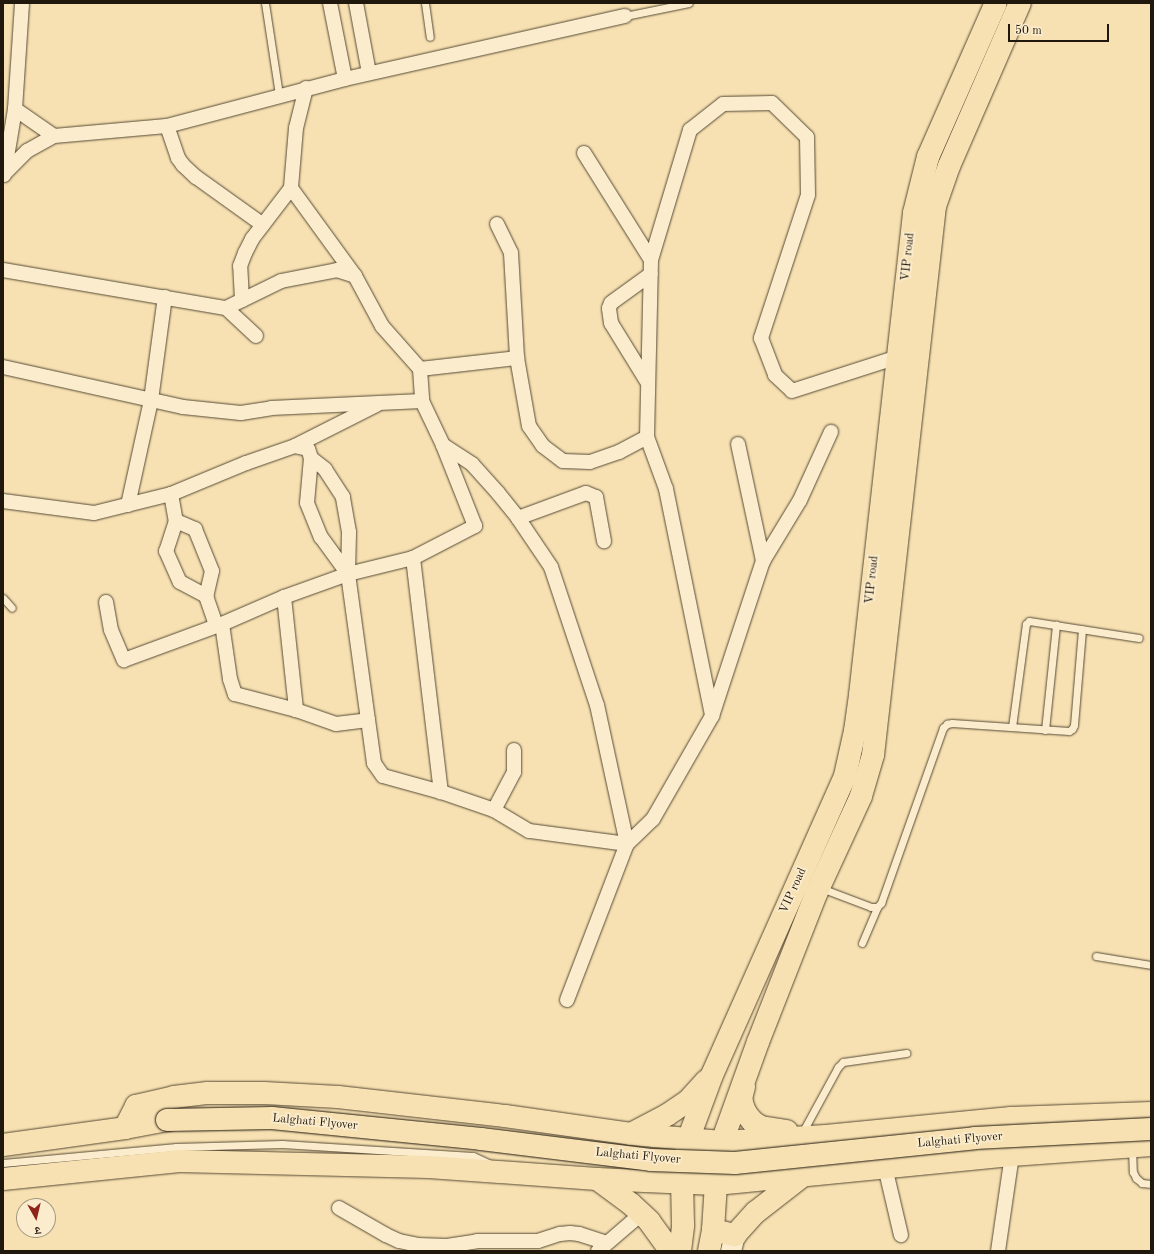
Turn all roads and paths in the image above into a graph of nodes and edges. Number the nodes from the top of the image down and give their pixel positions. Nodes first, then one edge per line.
1 (22, 3) edge
2 (265, 3) edge
3 (330, 3) edge
4 (356, 3) edge
5 (425, 3) edge
6 (686, 3) edge
7 (996, 3) edge
8 (1020, 3) edge
9 (625, 16) joint
10 (430, 37) dead end
11 (369, 73) junction
12 (345, 78) junction
13 (306, 88) junction
14 (279, 95) junction
15 (15, 109) junction
16 (167, 126) junction
17 (54, 136) junction
18 (584, 153) dead end
19 (4, 177) edge
20 (291, 188) junction
21 (497, 224) dead end
22 (263, 225) junction
23 (651, 260) junction
24 (3, 270) edge
25 (651, 274) junction
26 (355, 276) junction
27 (165, 297) junction
28 (242, 300) junction
29 (226, 308) junction
30 (256, 336) dead end
31 (898, 357) junction
32 (517, 358) junction
33 (3, 367) edge
34 (420, 369) junction
35 (648, 383) junction
36 (151, 400) junction
37 (422, 401) junction
38 (381, 403) junction
39 (831, 432) dead end
40 (647, 437) junction
41 (738, 444) dead end
42 (443, 445) junction
43 (295, 446) junction
44 (311, 458) junction
45 (172, 494) junction
46 (3, 501) edge
47 (128, 505) junction
48 (518, 518) junction
49 (176, 521) junction
50 (604, 541) dead end
51 (413, 558) junction
52 (763, 561) junction
53 (348, 574) junction
54 (206, 596) junction
55 (284, 597) junction
56 (3, 598) edge
57 (106, 602) dead end
58 (12, 608) dead end
59 (219, 624) junction
60 (1056, 625) junction
61 (1082, 629) junction
62 (1139, 638) dead end
63 (296, 710) junction
64 (712, 716) junction
65 (368, 720) junction
66 (1012, 727) junction
67 (1045, 730) junction
68 (514, 750) dead end
69 (440, 792) junction
70 (494, 810) junction
71 (627, 844) junction
72 (819, 887) junction
73 (877, 907) junction
74 (862, 943) dead end
75 (1096, 956) dead end
76 (1151, 965) edge
77 (567, 1000) dead end
78 (758, 1042) junction
79 (906, 1053) dead end
80 (712, 1075) junction
81 (1151, 1113) edge
82 (125, 1128) junction
83 (1151, 1129) edge
84 (802, 1133) junction
85 (630, 1134) junction
86 (826, 1136) junction
87 (688, 1140) junction
88 (722, 1142) junction
89 (3, 1145) edge
90 (1141, 1146) edge
91 (1012, 1154) junction
92 (3, 1164) edge
93 (885, 1167) junction
94 (508, 1172) junction
95 (801, 1177) junction
96 (3, 1179) edge
97 (597, 1179) junction
98 (682, 1181) junction
99 (716, 1184) junction
100 (1151, 1184) edge
101 (339, 1208) dead end
102 (641, 1214) junction
103 (901, 1235) dead end
104 (711, 1241) edge
105 (733, 1243) edge
106 (603, 1247) edge
107 (671, 1251) edge
108 (680, 1251) edge
109 (998, 1251) edge

1 - 15 street
2 - 14 lane
3 - 12 street
4 - 11 street
5 - 10 lane
6 - 9 lane
7 - 31 main road, VIP road
8 - 72 main road, VIP road
9 - 11 street
11 - 12 street
12 - 13 street
13 - 14 street
13 - 20 street
14 - 16 street
15 - 17 street
15 - 19 street
16 - 17 street
16 - 22 street
17 - 19 street
18 - 23 street
20 - 22 street
20 - 26 street
21 - 32 street
22 - 28 street
23 - 25 street
23 - 31 street
24 - 27 street
25 - 35 street
25 - 35 street
26 - 28 street
26 - 34 street
27 - 29 street
27 - 36 street
28 - 29 street
29 - 30 street
31 - 80 main road, VIP road
32 - 34 street
32 - 40 street
33 - 36 street
34 - 37 street
35 - 40 street
36 - 38 street
36 - 47 street
37 - 38 street
37 - 42 street
38 - 43 street
39 - 52 street
40 - 64 street
41 - 52 street
42 - 48 street
42 - 51 street
43 - 44 street
43 - 45 street
44 - 53 street
44 - 53 street
45 - 47 street
45 - 49 street
46 - 47 street
48 - 50 street
48 - 71 street
49 - 54 street
49 - 54 street
51 - 53 street
51 - 69 street
52 - 64 street
53 - 55 street
53 - 65 street
54 - 59 street
55 - 59 street
55 - 63 street
56 - 58 lane
57 - 59 street
59 - 63 street
60 - 61 lane
60 - 66 lane
60 - 67 lane
61 - 62 lane
61 - 67 lane
63 - 65 street
64 - 71 street
65 - 69 street
66 - 67 lane
66 - 73 lane
68 - 70 street
69 - 70 street
70 - 71 street
71 - 77 street
72 - 73 lane
72 - 78 main road, VIP road
73 - 74 lane
75 - 76 lane
78 - 84 main road
78 - 88 main road, VIP road
79 - 84 lane
80 - 85 main road
80 - 87 main road, VIP road
81 - 86 main road
82 - 83 main road, Lalghati Flyover, bridge
82 - 85 main road
82 - 89 main road, Lalghati Flyover
84 - 86 main road
85 - 87 main road
86 - 88 main road
87 - 88 main road
87 - 98 main road, VIP road
88 - 99 main road, VIP road
90 - 91 main road
90 - 100 lane
91 - 93 main road
91 - 109 street
92 - 94 lane
93 - 95 main road
93 - 103 street
94 - 96 main road
94 - 97 main road
95 - 99 main road
95 - 105 main road
97 - 98 main road
97 - 102 main road
98 - 99 main road
98 - 108 main road, VIP road
99 - 104 main road, VIP road
101 - 106 street
102 - 106 street
102 - 107 main road
104 - 105 main road

